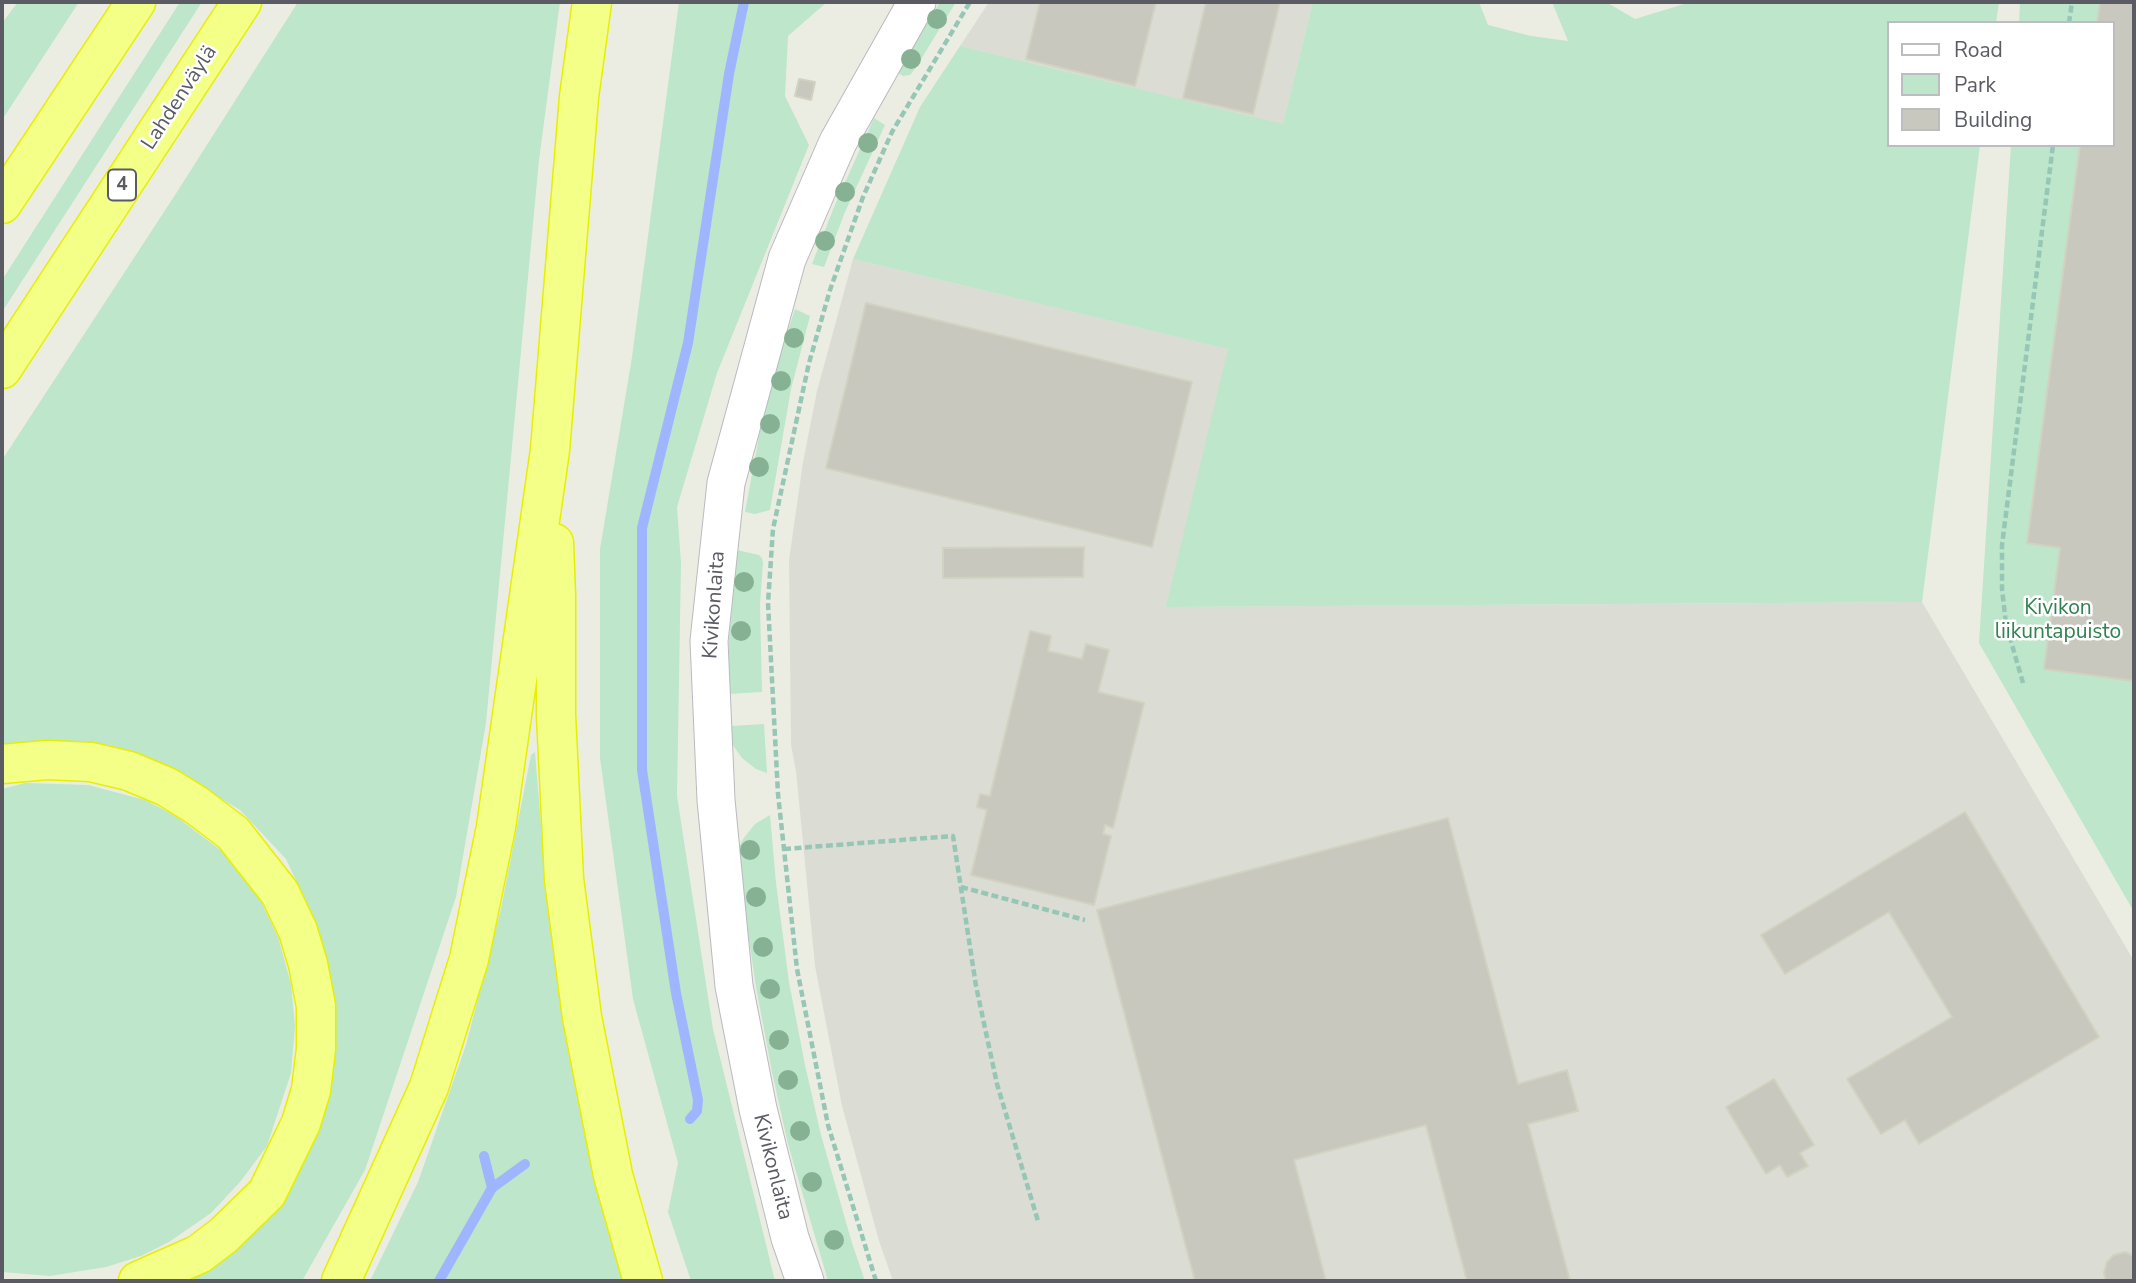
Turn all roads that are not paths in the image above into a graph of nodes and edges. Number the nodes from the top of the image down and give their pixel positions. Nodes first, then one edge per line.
1 (136, 2) edge
2 (242, 2) edge
3 (592, 2) edge
4 (917, 2) edge
5 (2, 204) edge
6 (2, 369) edge
7 (550, 450) junction
8 (2, 764) edge
9 (138, 1281) edge
10 (341, 1281) edge
11 (643, 1281) edge
12 (805, 1281) edge

1 - 5 highway
2 - 6 highway, Lahdenväylä / 4
3 - 7 highway
4 - 12 street, Kivikonlaita
7 - 10 highway
7 - 11 highway
8 - 9 highway

